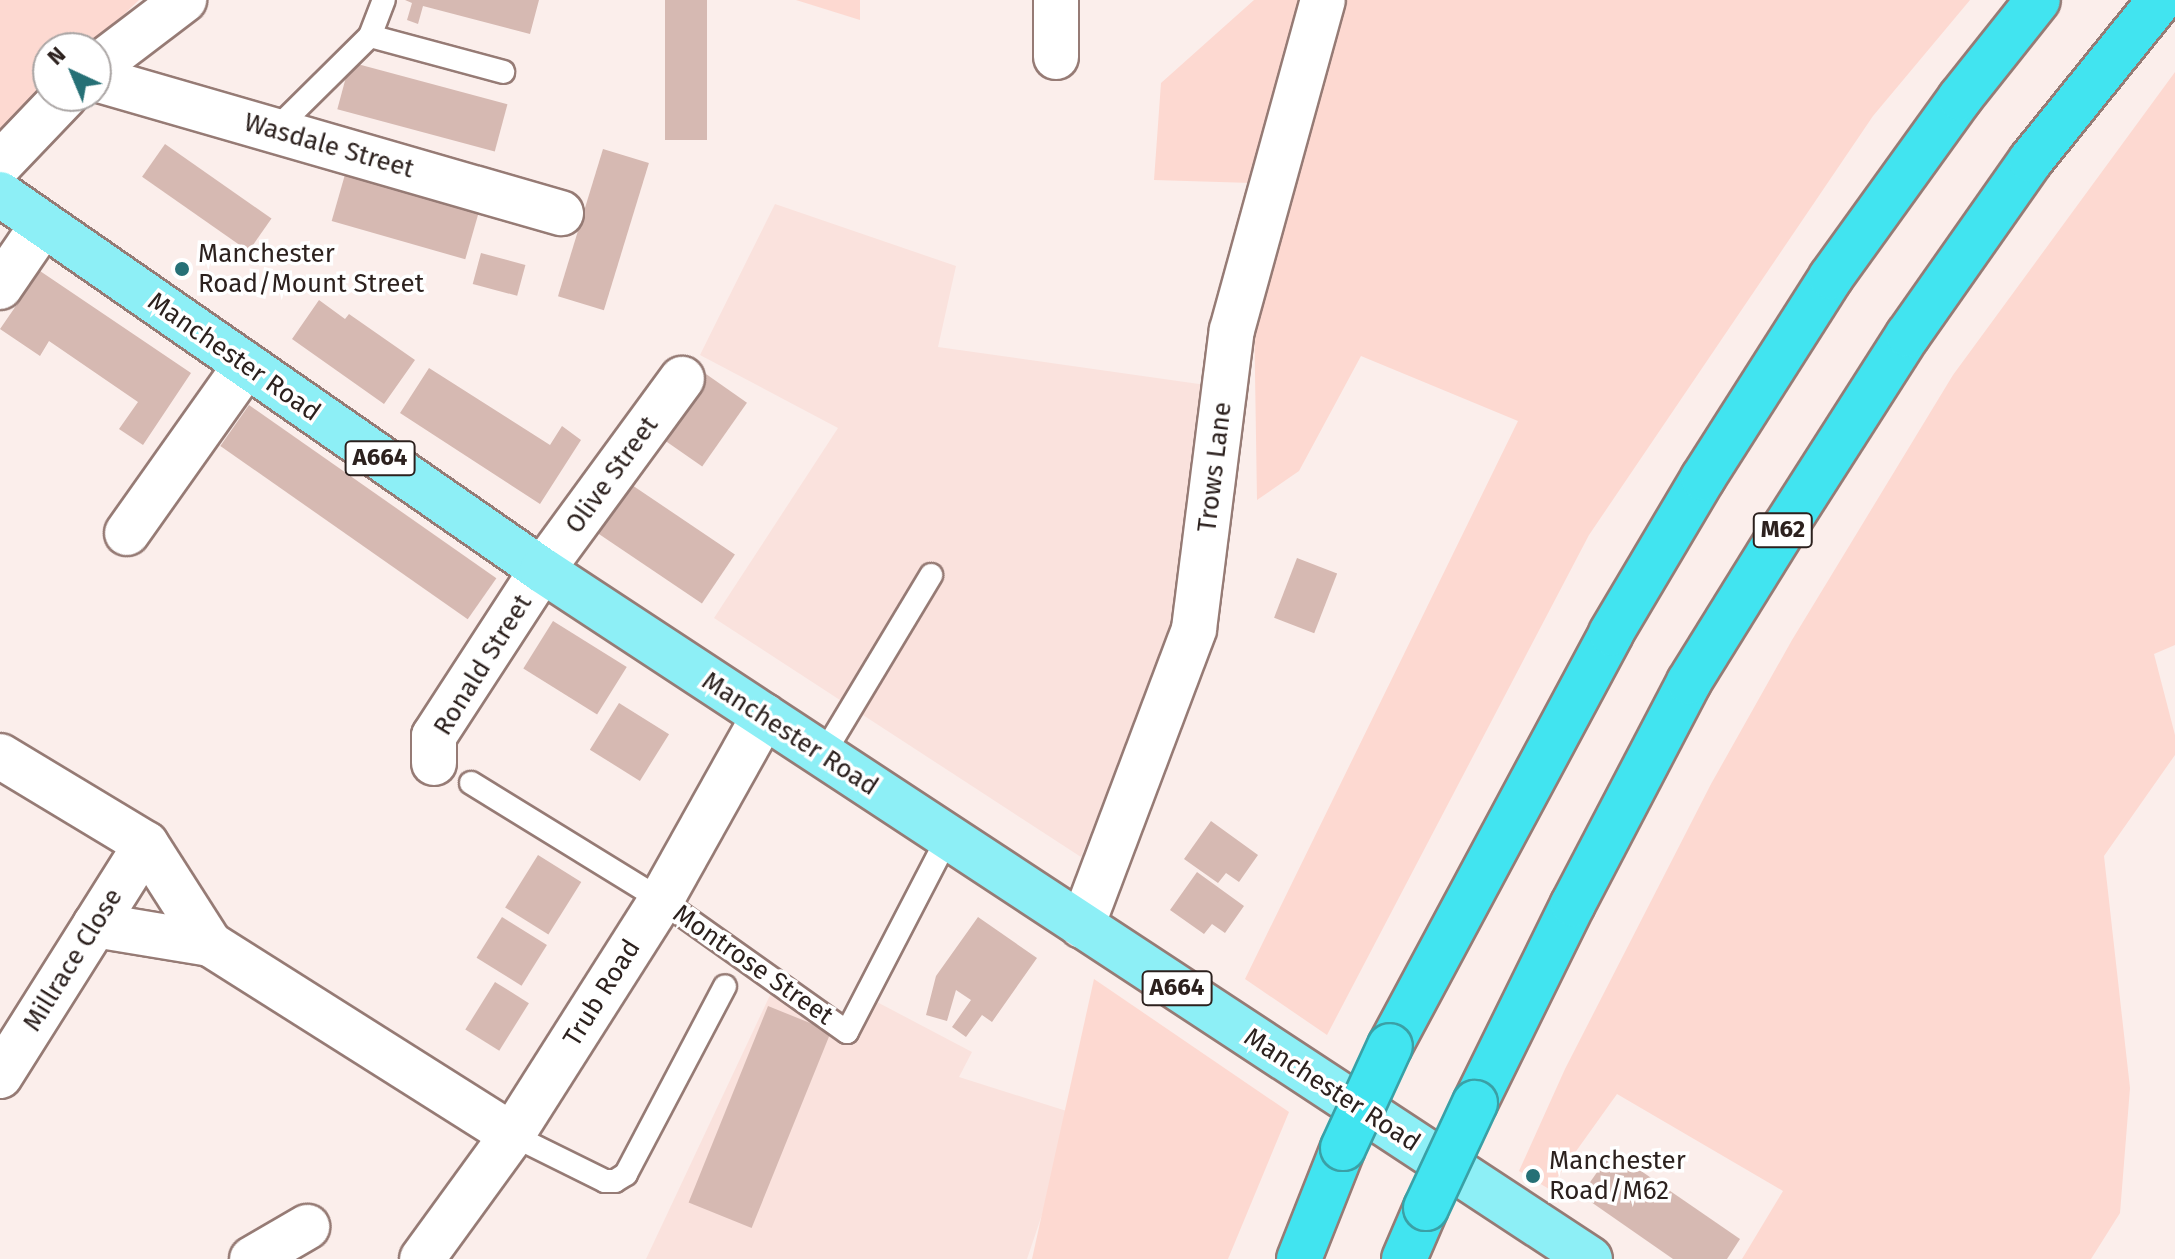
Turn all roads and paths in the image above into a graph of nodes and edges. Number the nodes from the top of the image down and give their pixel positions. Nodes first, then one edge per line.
1 (184, 0) edge
2 (384, 0) edge
3 (1056, 0) edge
4 (1323, 0) edge
5 (2038, 0) edge
6 (2160, 0) edge
7 (370, 36) junction
8 (112, 55) edge
9 (1056, 57) dead end
10 (503, 72) dead end
11 (112, 84) edge
12 (50, 112) edge
13 (274, 131) junction
14 (0, 164) edge
15 (0, 194) edge
16 (561, 213) dead end
17 (43, 224) junction
18 (0, 287) edge
19 (246, 365) junction
20 (682, 379) dead end
21 (127, 533) dead end
22 (542, 570) junction
23 (931, 575) dead end
24 (764, 716) junction
25 (823, 755) junction
26 (0, 756) edge
27 (452, 773) joint
28 (948, 837) junction
29 (146, 844) junction
30 (661, 900) junction
31 (95, 925) junction
32 (1082, 926) junction
33 (210, 944) junction
34 (725, 986) dead end
35 (0, 1076) edge
36 (512, 1135) junction
37 (307, 1227) dead end
38 (252, 1259) edge
39 (422, 1259) edge
40 (1299, 1259) edge
41 (1404, 1259) edge
42 (1590, 1259) edge

1 - 8 street
2 - 7 lane
3 - 9 street
4 - 32 street, Trows Lane
5 - 40 highway, bridge
6 - 41 highway, M62, bridge
7 - 10 lane
7 - 13 lane
11 - 13 street, Wasdale Street
12 - 14 street
13 - 16 street, Wasdale Street
15 - 17 main road, Manchester Road / A664
17 - 18 street
17 - 19 main road, Manchester Road / A664
19 - 21 street
19 - 22 main road, Manchester Road / A664
20 - 22 street, Olive Street
22 - 24 main road, Manchester Road / A664
22 - 27 street, Ronald Street
23 - 25 lane
24 - 25 main road, Manchester Road / A664
24 - 30 street, Trub Road
25 - 28 main road, Manchester Road / A664
26 - 29 street
27 - 30 lane, Montrose Street
28 - 30 lane, Montrose Street
28 - 32 main road, Manchester Road / A664
29 - 31 street, Millrace Close
29 - 33 street
30 - 36 street, Trub Road
31 - 33 street
31 - 35 street, Millrace Close
32 - 42 main road, Manchester Road / A664
33 - 36 street
34 - 36 lane
36 - 39 street, Trub Road
37 - 38 street

